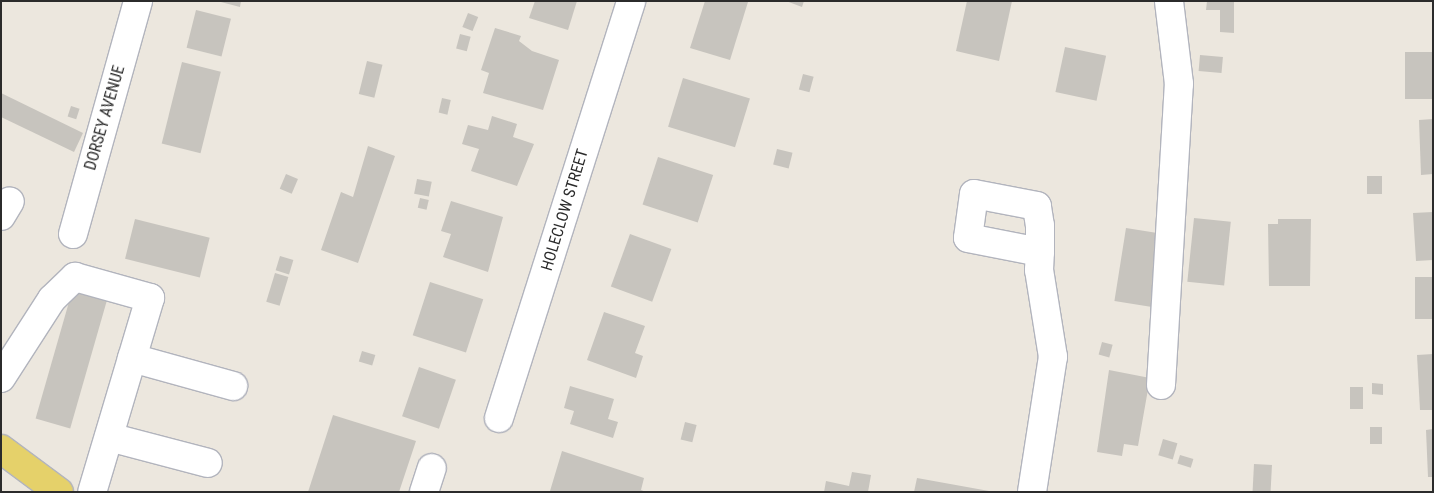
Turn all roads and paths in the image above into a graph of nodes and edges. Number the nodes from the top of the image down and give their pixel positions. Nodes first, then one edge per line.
1 (138, 1) edge
2 (630, 1) edge
3 (1169, 1) edge
4 (73, 234) dead end
5 (1040, 252) dead end
6 (132, 358) junction
7 (1, 378) edge
8 (1161, 385) dead end
9 (232, 386) dead end
10 (499, 418) dead end
11 (109, 437) junction
12 (1, 449) edge
13 (208, 463) dead end
14 (59, 492) edge
15 (92, 492) edge
16 (1032, 492) edge

1 - 4 street, DORSEY AVENUE
2 - 10 street, HOLECLOW STREET
3 - 8 street
5 - 16 street
6 - 7 street
6 - 9 street
6 - 11 street
11 - 13 street
11 - 15 street
12 - 14 main road

